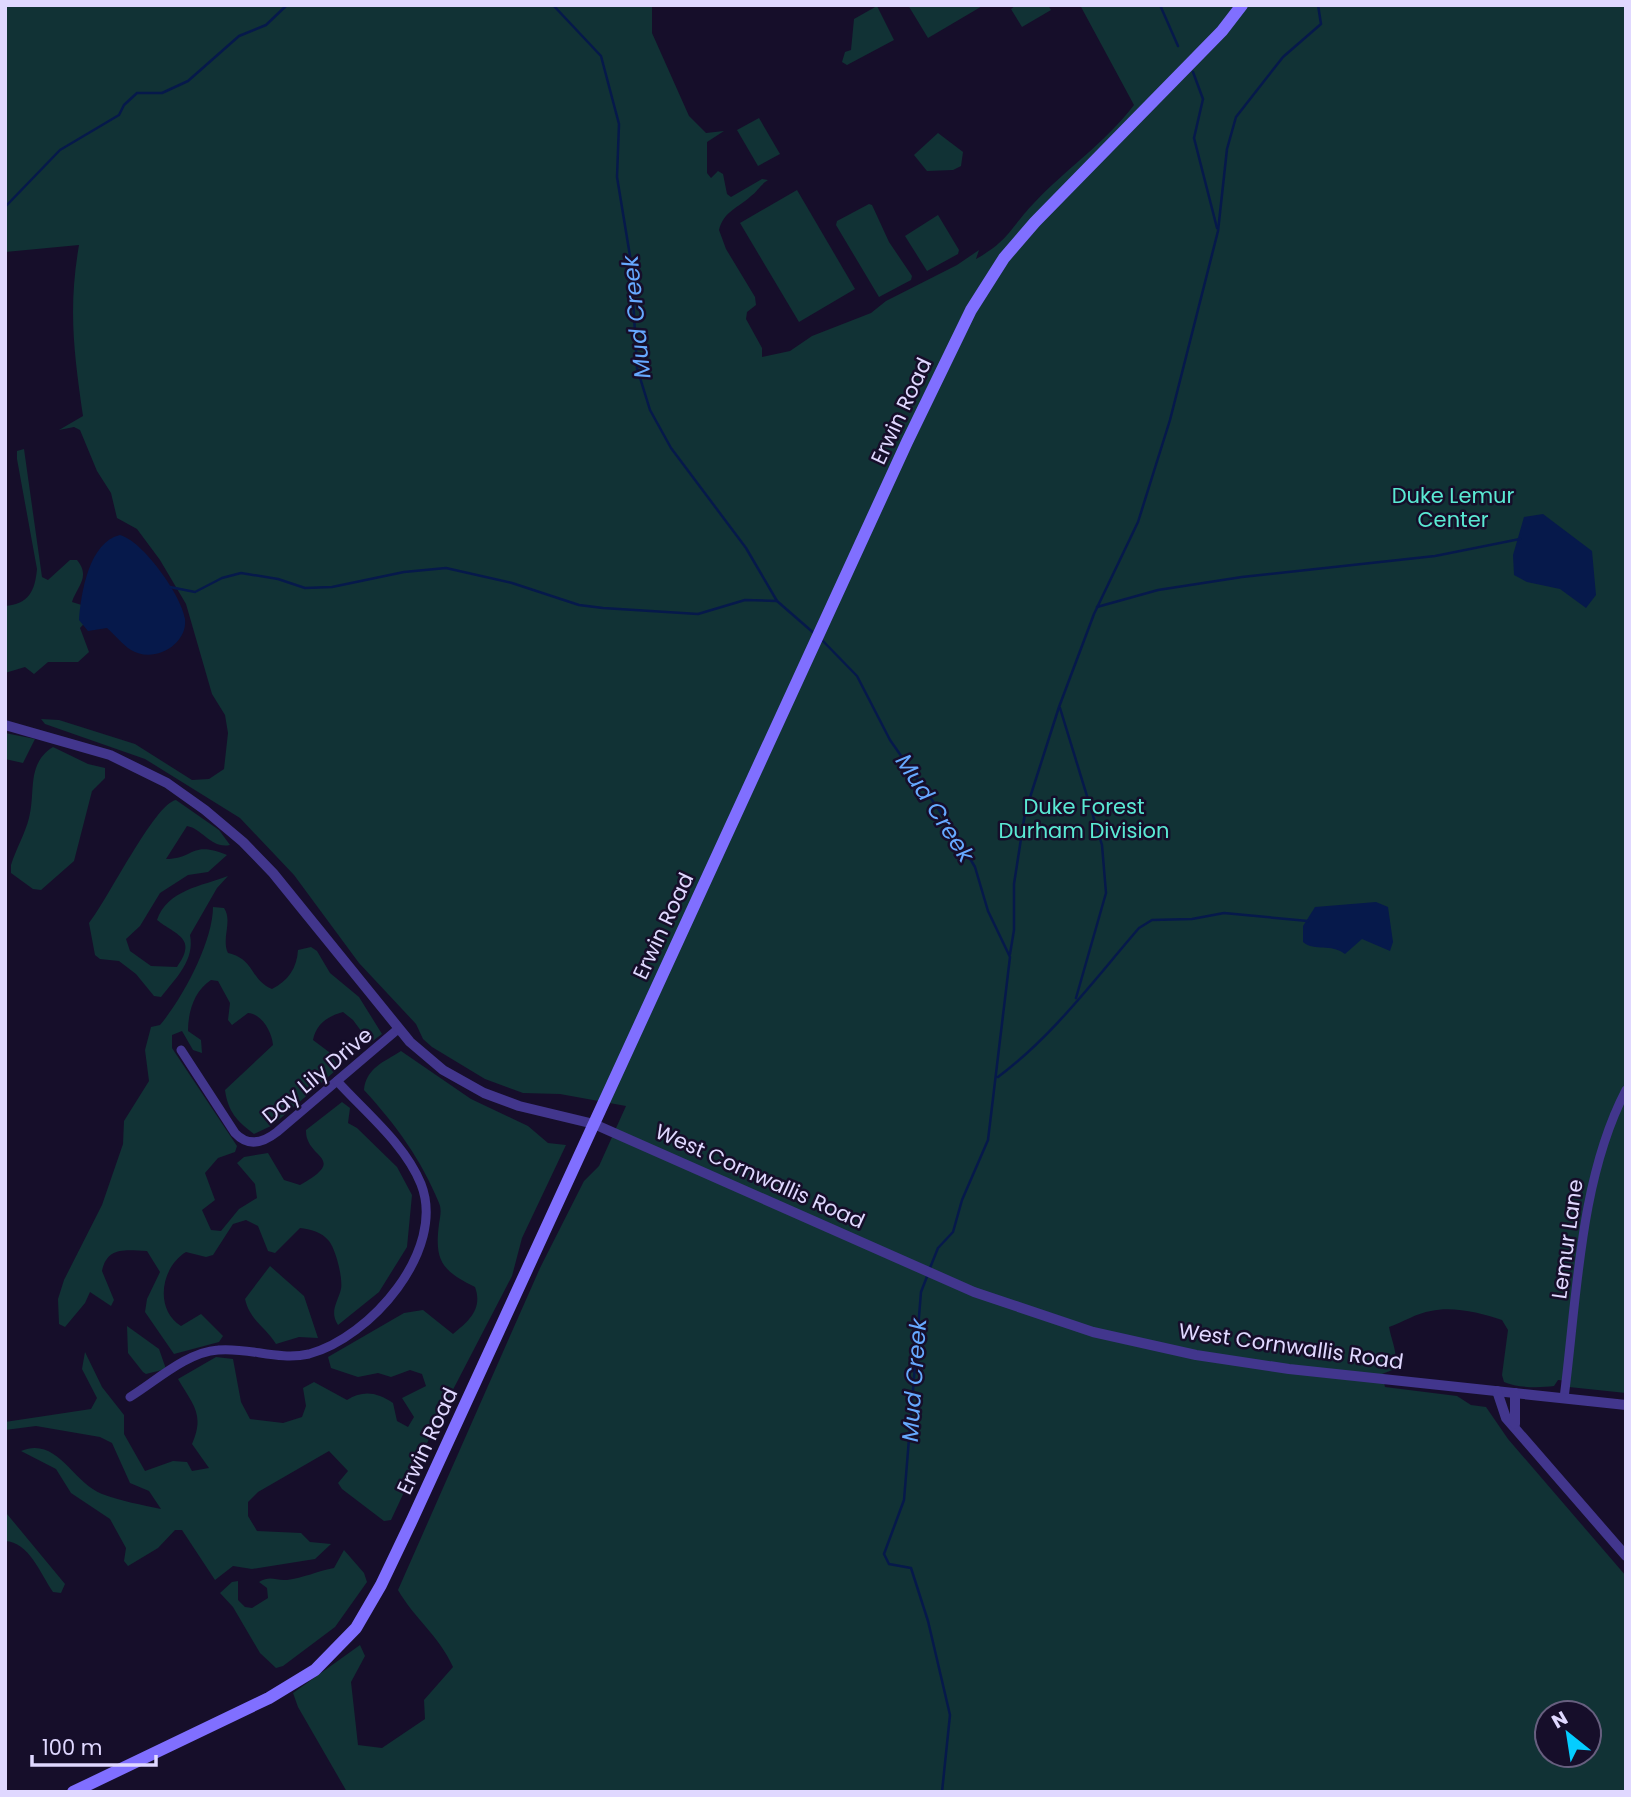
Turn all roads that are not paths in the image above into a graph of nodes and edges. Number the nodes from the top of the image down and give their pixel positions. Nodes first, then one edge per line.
1 (1242, 5) edge
2 (5, 725) edge
3 (398, 1028) junction
4 (181, 1050) dead end
5 (337, 1082) junction
6 (1626, 1090) edge
7 (594, 1124) junction
8 (1497, 1391) junction
9 (1515, 1393) junction
10 (130, 1397) dead end
11 (1563, 1398) junction
12 (1626, 1405) edge
13 (1514, 1424) junction
14 (1626, 1556) edge
15 (73, 1792) edge

1 - 7 main road, Erwin Road
2 - 3 street, West Cornwallis Road
3 - 5 street, Day Lily Drive
3 - 7 street, West Cornwallis Road
4 - 5 street, Day Lily Drive
5 - 10 street
6 - 11 street, Lemur Lane
7 - 8 street, West Cornwallis Road
7 - 15 main road, Erwin Road
8 - 9 street, West Cornwallis Road
8 - 13 street
9 - 11 street, West Cornwallis Road
9 - 13 street
11 - 12 street, West Cornwallis Road
13 - 14 street

